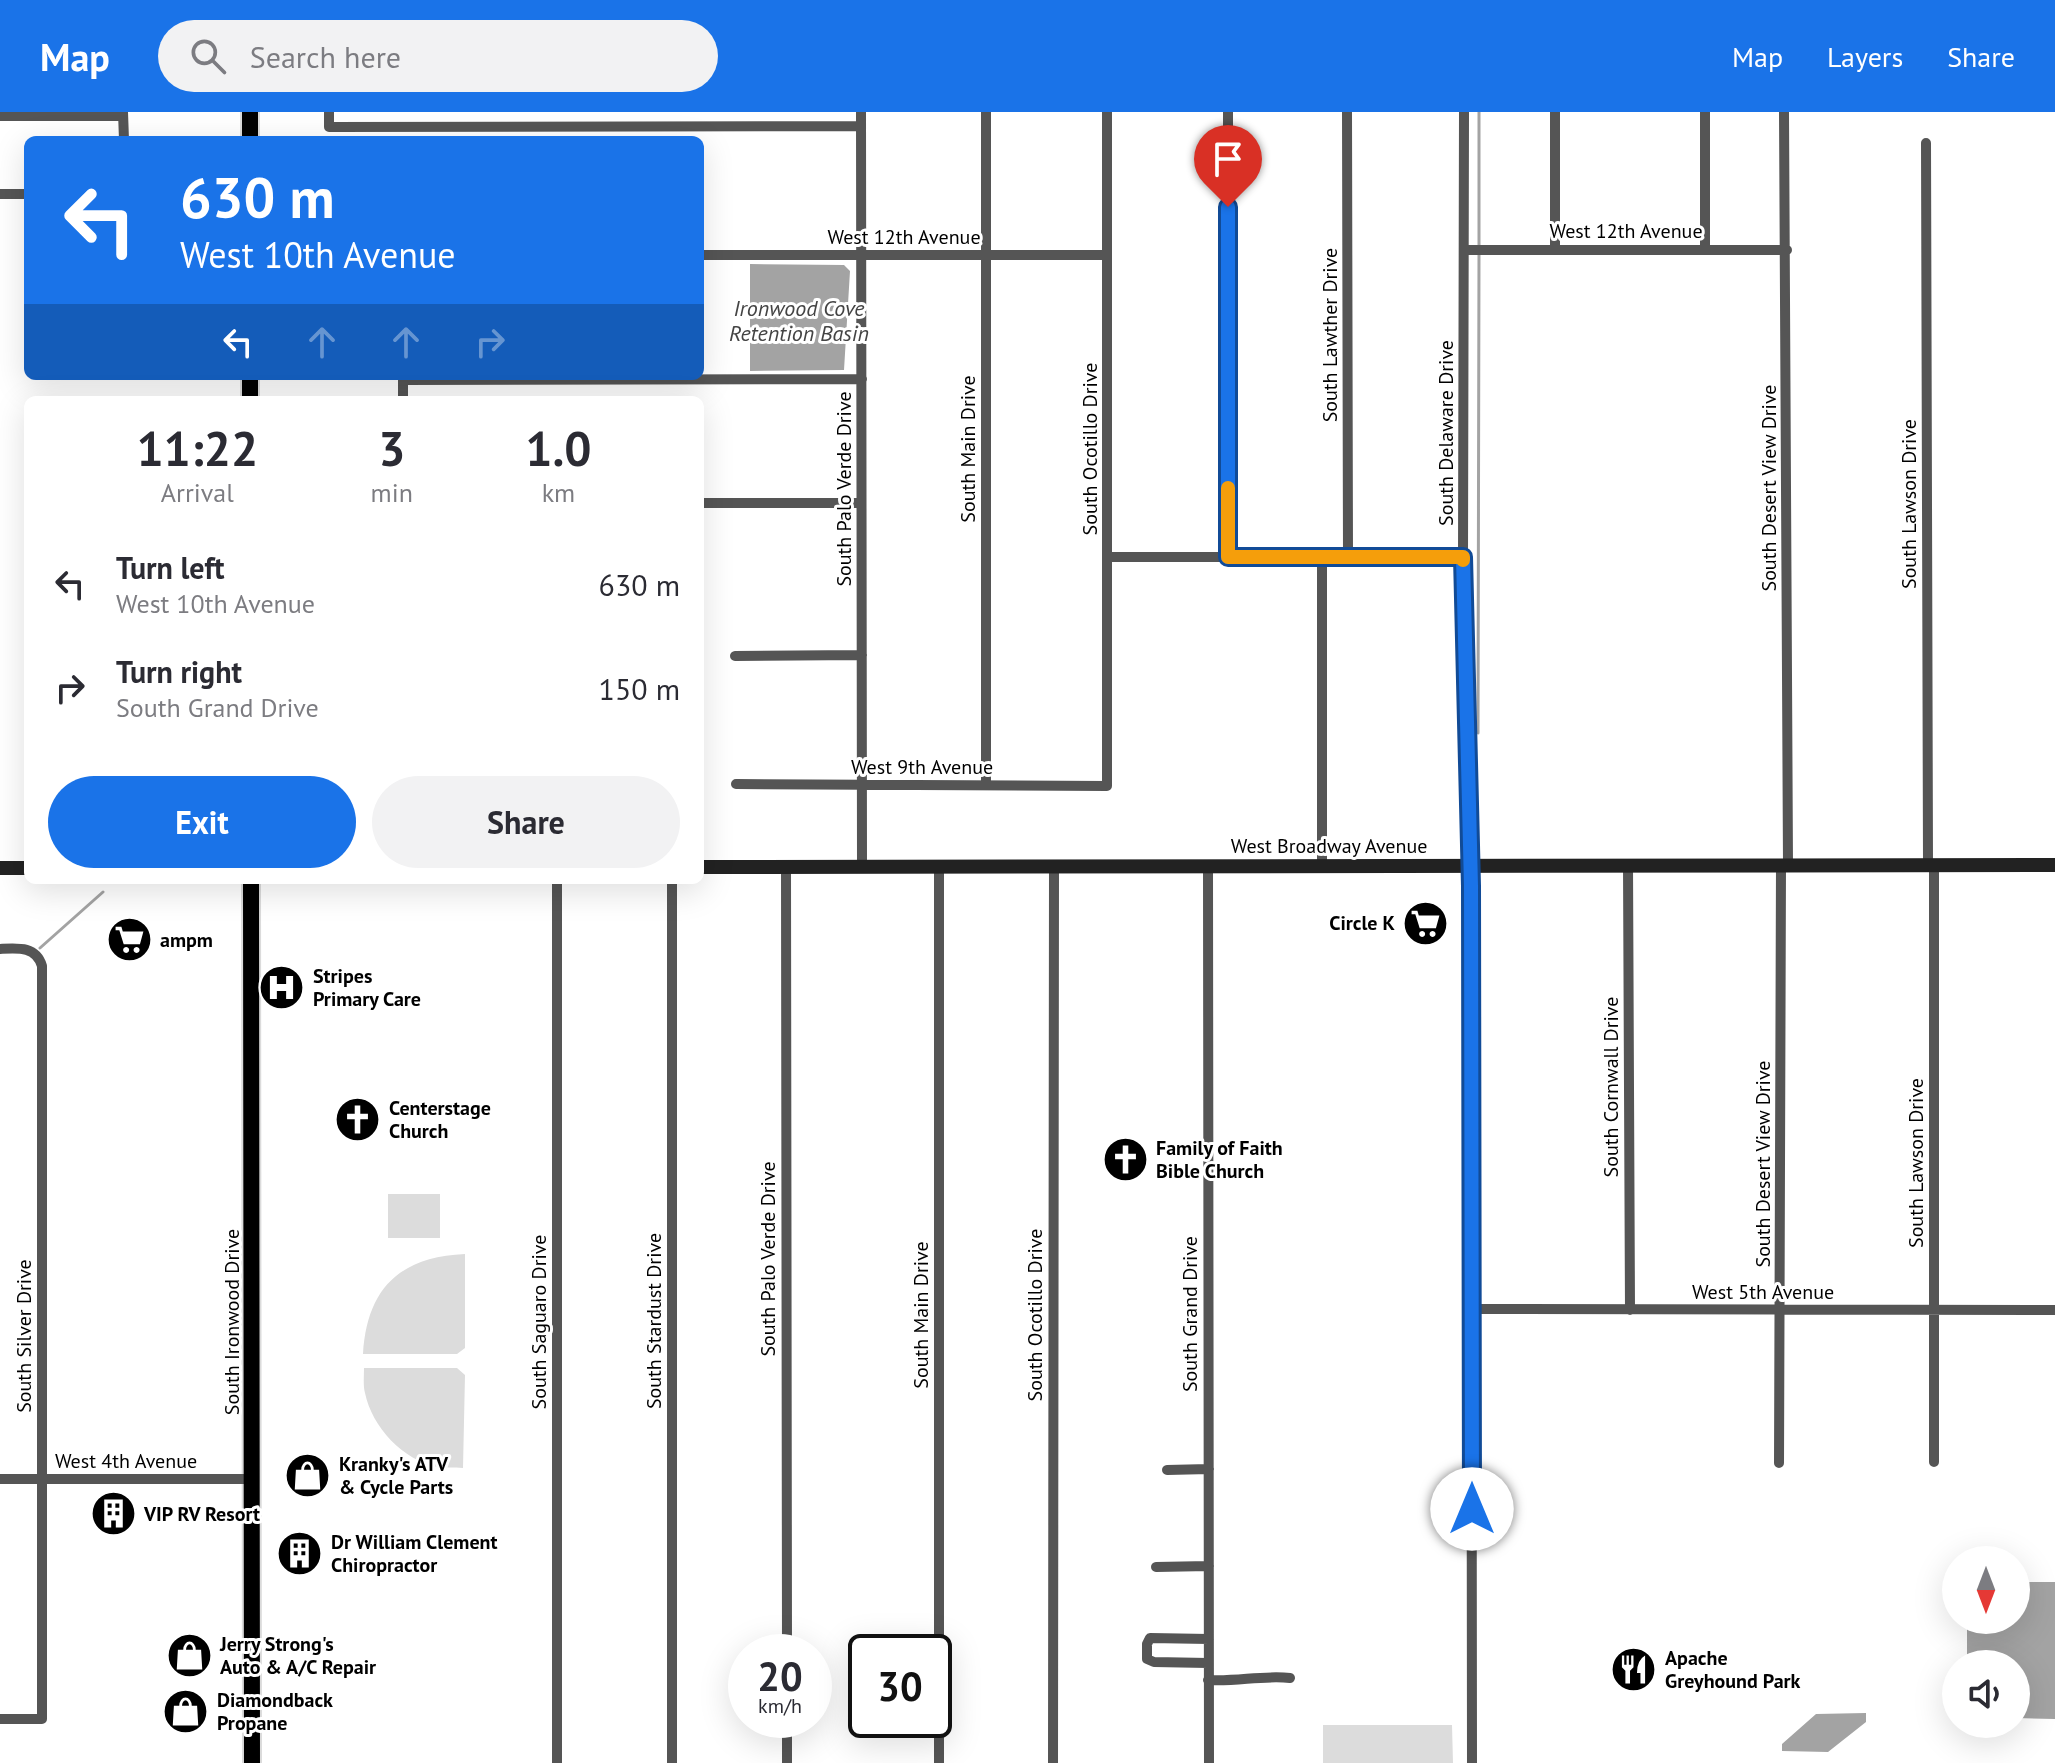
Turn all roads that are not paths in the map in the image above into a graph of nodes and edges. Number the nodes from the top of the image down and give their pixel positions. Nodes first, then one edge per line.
1 (250, 112) edge
2 (329, 112) edge
3 (737, 112) edge
4 (861, 112) edge
5 (986, 112) edge
6 (1107, 112) edge
7 (1228, 112) edge
8 (1347, 112) edge
9 (1464, 112) edge
10 (1555, 112) edge
11 (1705, 112) edge
12 (1784, 112) edge
13 (123, 114) edge
14 (0, 116) edge
15 (737, 126) junction
16 (861, 126) junction
17 (124, 136) edge
18 (250, 136) edge
19 (1926, 143) dead end
20 (0, 194) edge
21 (24, 194) edge
22 (1555, 249) junction
23 (1705, 249) junction
24 (1474, 250) junction
25 (1787, 250) junction
26 (704, 255) edge
27 (861, 255) junction
28 (986, 255) junction
29 (1107, 255) junction
30 (704, 379) edge
31 (862, 379) junction
32 (704, 503) edge
33 (861, 503) junction
34 (1108, 557) junction
35 (1228, 557) junction
36 (1322, 557) junction
37 (1348, 557) junction
38 (1463, 557) junction
39 (862, 655) junction
40 (735, 656) dead end
41 (736, 784) dead end
42 (862, 784) junction
43 (986, 785) junction
44 (1107, 786) joint
45 (1785, 864) junction
46 (1931, 864) junction
47 (1471, 865) junction
48 (1628, 865) junction
49 (2055, 865) edge
50 (939, 866) junction
51 (1054, 866) junction
52 (1208, 866) junction
53 (1322, 866) junction
54 (704, 867) edge
55 (786, 867) junction
56 (862, 867) junction
57 (0, 868) edge
58 (24, 868) edge
59 (251, 884) edge
60 (557, 884) edge
61 (672, 884) edge
62 (0, 949) edge
63 (1471, 1309) junction
64 (1630, 1310) junction
65 (1781, 1310) junction
66 (1934, 1310) junction
67 (2055, 1310) edge
68 (1934, 1462) dead end
69 (1779, 1463) dead end
70 (1209, 1469) junction
71 (1167, 1470) dead end
72 (0, 1479) edge
73 (42, 1479) junction
74 (252, 1479) junction
75 (1209, 1566) junction
76 (1156, 1567) dead end
77 (787, 1634) edge
78 (1209, 1639) junction
79 (1208, 1663) junction
80 (1290, 1678) dead end
81 (1208, 1680) junction
82 (0, 1719) edge
83 (787, 1738) edge
84 (252, 1763) edge
85 (557, 1763) edge
86 (672, 1763) edge
87 (787, 1763) edge
88 (939, 1763) edge
89 (1053, 1763) edge
90 (1209, 1763) edge
91 (1472, 1763) edge

1 - 18 main road
2 - 15 street
3 - 15 street
4 - 16 street, South Palo Verde Drive
5 - 28 street, South Main Drive
6 - 29 street, South Ocotillo Drive
7 - 35 street
8 - 37 street, South Lawther Drive
9 - 24 street, South Delaware Drive
10 - 22 street
11 - 23 street
12 - 25 street, South Desert View Drive
13 - 14 street
13 - 17 street
15 - 16 street
16 - 27 street, South Palo Verde Drive
19 - 46 street, South Lawson Drive
20 - 21 street
22 - 23 street, West 12th Avenue
22 - 24 street, West 12th Avenue
23 - 25 street, West 12th Avenue
24 - 38 street, South Delaware Drive
25 - 45 street, South Desert View Drive
26 - 27 street, West 12th Avenue
27 - 28 street, West 12th Avenue
27 - 31 street, South Palo Verde Drive
28 - 29 street, West 12th Avenue
28 - 43 street, South Main Drive
29 - 34 street, South Ocotillo Drive
30 - 31 street
31 - 33 street, South Palo Verde Drive
32 - 33 street
33 - 39 street, South Palo Verde Drive
34 - 35 street
34 - 44 street, South Ocotillo Drive
35 - 36 street
36 - 37 street
36 - 53 street
37 - 38 street
38 - 47 street, South Delaware Drive
39 - 40 street
39 - 42 street, South Palo Verde Drive
41 - 42 street, West 9th Avenue
42 - 43 street, West 9th Avenue
42 - 56 street, South Palo Verde Drive
43 - 44 street, West 9th Avenue
45 - 46 main road, West Broadway Avenue
45 - 48 main road, West Broadway Avenue
45 - 65 street, South Desert View Drive
46 - 49 main road, West Broadway Avenue
46 - 66 street, South Lawson Drive
47 - 48 main road, West Broadway Avenue
47 - 53 main road, West Broadway Avenue
47 - 63 street, South Delaware Drive
48 - 64 street, South Cornwall Drive
50 - 51 main road, West Broadway Avenue
50 - 56 main road, West Broadway Avenue
50 - 88 street, South Main Drive
51 - 52 main road, West Broadway Avenue
51 - 89 street, South Ocotillo Drive
52 - 53 main road, West Broadway Avenue
52 - 70 street, South Grand Drive
54 - 55 main road, West Broadway Avenue
55 - 56 main road, West Broadway Avenue
55 - 77 street, South Palo Verde Drive
57 - 58 main road
59 - 74 main road, South Ironwood Drive
60 - 85 street, South Saguaro Drive
61 - 86 street, South Stardust Drive
62 - 73 street, South Silver Drive
63 - 64 street, West 5th Avenue
63 - 91 street, South Delaware Drive
64 - 65 street, West 5th Avenue
65 - 66 street, West 5th Avenue
65 - 69 street, South Desert View Drive
66 - 67 street, West 5th Avenue
66 - 68 street, South Lawson Drive
70 - 71 street
70 - 75 street, South Grand Drive
72 - 73 street, West 4th Avenue
73 - 74 street, West 4th Avenue
73 - 82 street, South Silver Drive
74 - 84 main road, South Ironwood Drive
75 - 76 street
75 - 78 street, South Grand Drive
78 - 79 street, South Grand Drive
78 - 79 street
79 - 81 street, South Grand Drive
80 - 81 street
81 - 90 street, South Grand Drive
83 - 87 street

